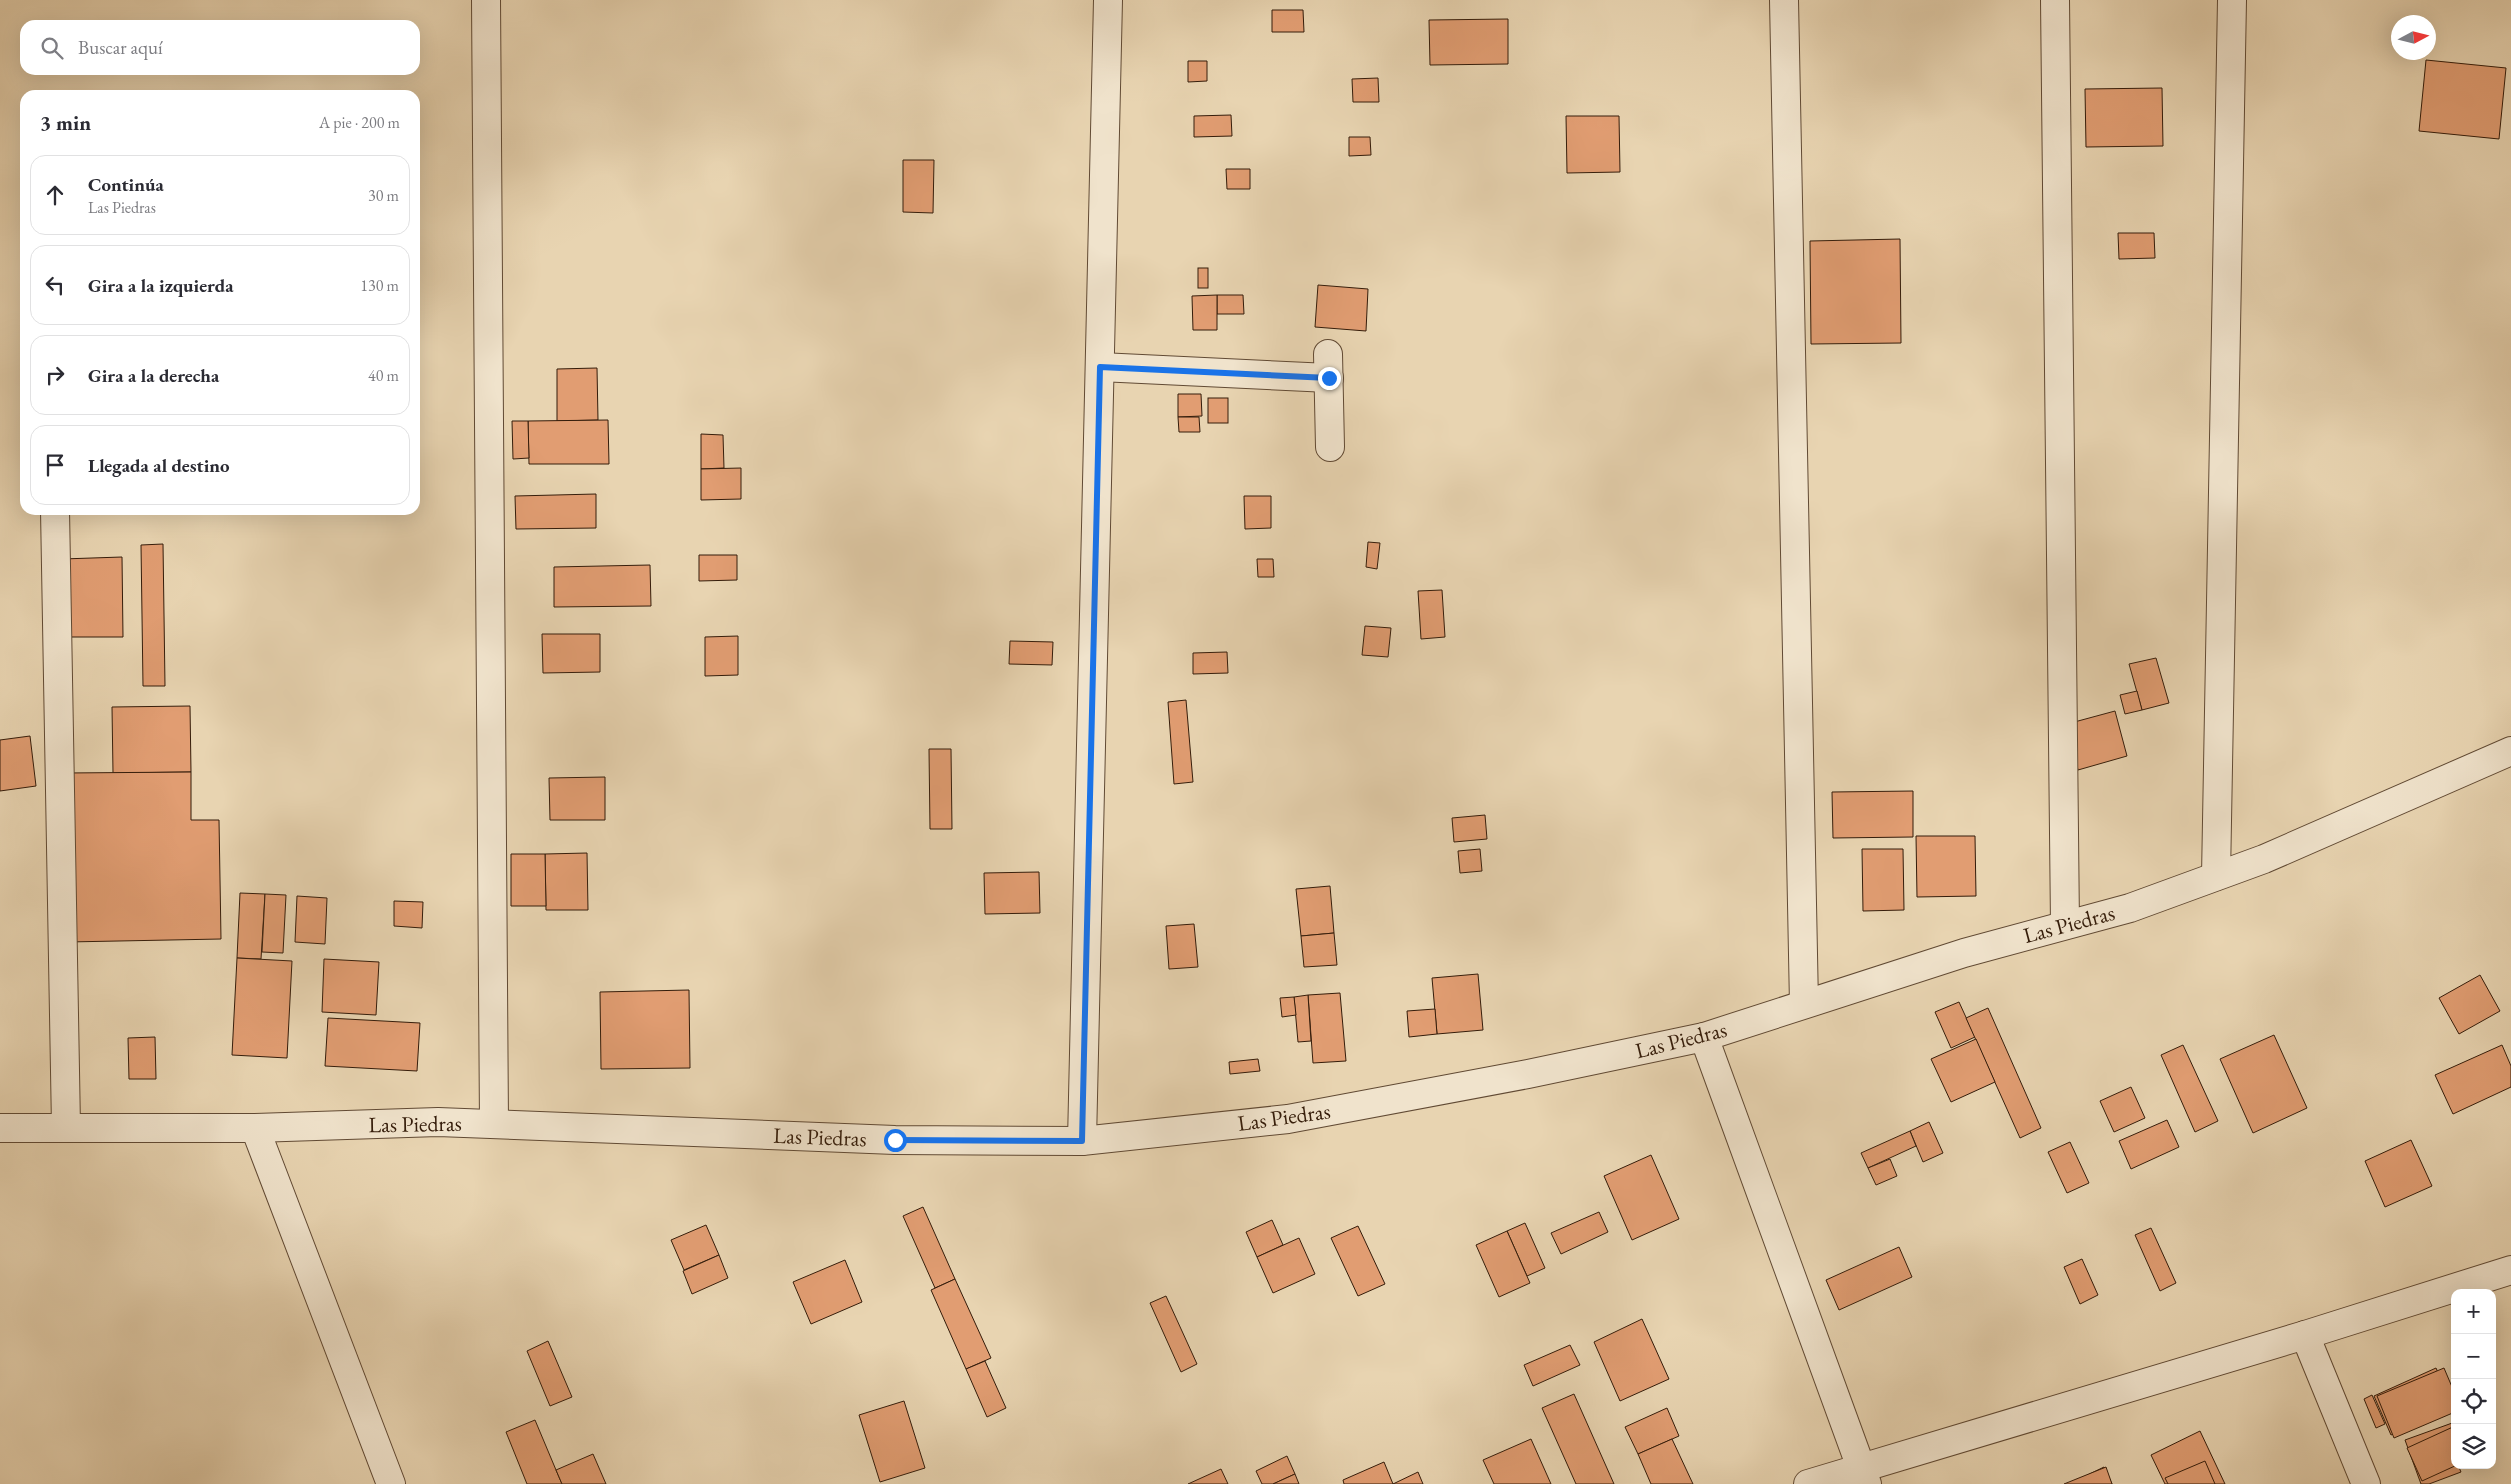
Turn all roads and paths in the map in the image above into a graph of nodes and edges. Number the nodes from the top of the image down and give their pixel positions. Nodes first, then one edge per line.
1 (486, 0) edge
2 (1108, 0) edge
3 (1784, 0) edge
4 (2054, 0) edge
5 (2232, 0) edge
6 (1100, 367) junction
7 (1330, 447) dead end
8 (55, 515) edge
9 (2511, 751) edge
10 (2216, 876) junction
11 (2065, 925) junction
12 (1804, 1004) junction
13 (1704, 1037) junction
14 (494, 1124) junction
15 (66, 1127) junction
16 (0, 1128) edge
17 (255, 1128) junction
18 (1082, 1141) junction
19 (2511, 1270) edge
20 (2305, 1335) junction
21 (1863, 1476) edge
22 (391, 1484) edge
23 (1808, 1484) edge
24 (2366, 1484) edge

1 - 14 street
2 - 6 street
3 - 12 street
4 - 11 street
5 - 10 street
6 - 7 street
6 - 18 street
8 - 15 street
9 - 10 street, Las Piedras
10 - 11 street, Las Piedras
11 - 12 street, Las Piedras
12 - 13 street, Las Piedras
13 - 18 street, Las Piedras
13 - 21 street
14 - 17 street, Las Piedras
14 - 18 street, Las Piedras
15 - 16 street, Las Piedras
15 - 17 street, Las Piedras
17 - 22 street
19 - 20 street
20 - 21 street
20 - 24 street
21 - 23 street

